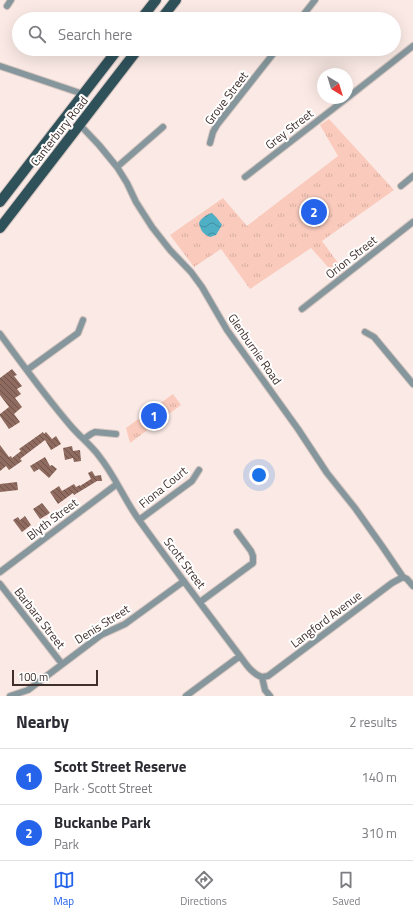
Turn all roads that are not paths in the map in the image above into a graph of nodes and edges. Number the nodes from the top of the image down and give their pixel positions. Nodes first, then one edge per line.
1 (11, 0) edge
2 (156, 0) edge
3 (176, 0) edge
4 (315, 0) edge
5 (7, 6) dead end
6 (147, 12) edge
7 (167, 12) edge
8 (306, 12) edge
9 (413, 46) edge
10 (401, 55) edge
11 (113, 56) edge
12 (133, 56) edge
13 (271, 56) edge
14 (400, 56) edge
15 (0, 66) edge
16 (353, 93) edge
17 (83, 94) junction
18 (339, 104) edge
19 (80, 125) junction
20 (163, 127) dead end
21 (210, 143) dead end
22 (117, 167) junction
23 (413, 176) edge
24 (245, 177) dead end
25 (401, 186) dead end
26 (0, 202) edge
27 (413, 222) edge
28 (0, 228) edge
29 (302, 309) dead end
30 (83, 320) dead end
31 (364, 332) dead end
32 (0, 334) edge
33 (27, 370) junction
34 (413, 384) edge
35 (116, 434) dead end
36 (84, 439) junction
37 (199, 470) dead end
38 (117, 484) junction
39 (139, 520) junction
40 (237, 532) dead end
41 (0, 572) edge
42 (403, 577) junction
43 (184, 581) junction
44 (0, 584) edge
45 (413, 586) edge
46 (200, 602) junction
47 (240, 656) junction
48 (62, 664) junction
49 (262, 677) junction
50 (10, 696) edge
51 (186, 696) edge
52 (270, 696) edge

1 - 5 street
2 - 6 main road
3 - 7 main road
4 - 8 street
9 - 10 street, Grey Street
11 - 17 main road, Canterbury Road
12 - 19 main road, Canterbury Road
13 - 21 street, Grove Street
14 - 16 street, Grey Street
15 - 17 street
17 - 26 main road, Canterbury Road
18 - 24 street, Grey Street
19 - 22 street, Glenburnie Road
19 - 28 main road, Canterbury Road
20 - 22 street
22 - 42 street, Glenburnie Road
23 - 25 street
27 - 29 street, Orion Street
30 - 33 street
31 - 34 street
32 - 33 street, Scott Street
33 - 36 street, Scott Street
35 - 36 street
36 - 38 street, Scott Street
37 - 39 street, Fiona Court
38 - 39 street, Scott Street
38 - 41 street, Blyth Street
39 - 43 street, Scott Street
40 - 46 street
42 - 45 street, Glenburnie Road
42 - 49 street, Langford Avenue
43 - 46 street, Scott Street
43 - 48 street, Denis Street
44 - 48 street, Barbara Street
46 - 47 street, Scott Street
47 - 49 street, Scott Street
47 - 51 street
48 - 50 street, Denis Street
49 - 52 street, Scott Street

